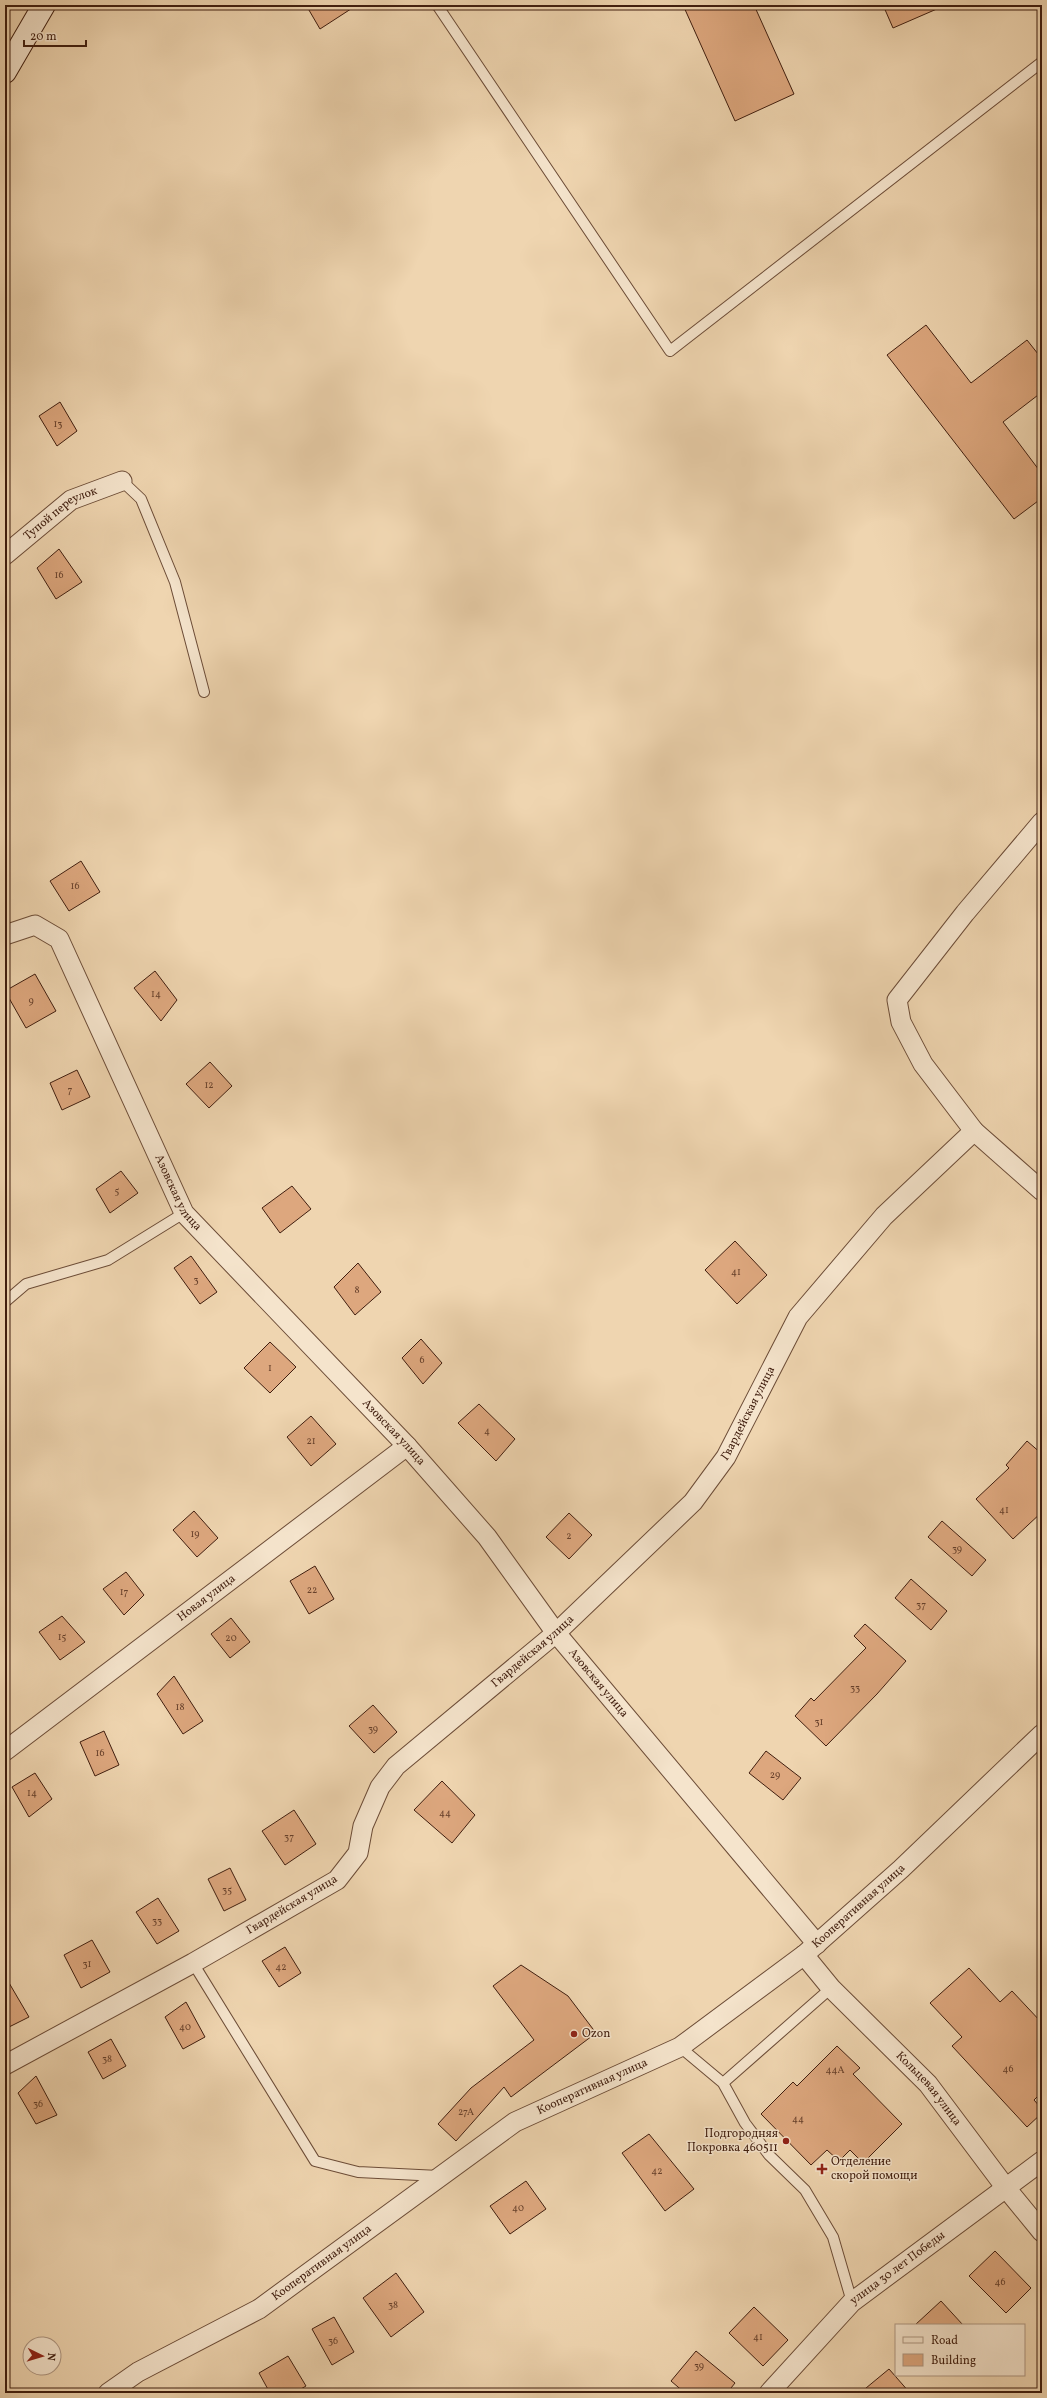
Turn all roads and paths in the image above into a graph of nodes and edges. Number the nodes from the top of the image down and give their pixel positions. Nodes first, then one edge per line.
1 (44, 5) edge
2 (437, 5) edge
3 (1042, 62) edge
4 (5, 72) edge
5 (122, 481) joint
6 (5, 555) edge
7 (204, 692) dead end
8 (1042, 822) edge
9 (5, 935) edge
10 (974, 1131) junction
11 (1042, 1191) edge
12 (184, 1213) junction
13 (5, 1302) edge
14 (407, 1446) junction
15 (556, 1633) junction
16 (1042, 1734) edge
17 (5, 1751) edge
18 (811, 1950) junction
19 (193, 1963) junction
20 (831, 1988) junction
21 (680, 2047) junction
22 (5, 2065) edge
23 (723, 2083) junction
24 (1042, 2161) edge
25 (439, 2176) junction
26 (1006, 2188) junction
27 (1042, 2232) edge
28 (852, 2302) junction
29 (108, 2393) edge
30 (769, 2393) edge

1 - 4 street
2 - 3 lane
5 - 6 street, Тупой переулок
5 - 7 lane
8 - 10 street
9 - 12 street, Азовская улица
10 - 11 street
10 - 15 street, Гвардейская улица
12 - 13 lane
12 - 14 street, Азовская улица
14 - 15 street, Азовская улица
14 - 17 street, Новая улица
15 - 18 street, Азовская улица
15 - 19 street, Гвардейская улица
16 - 18 street, Кооперативная улица
18 - 20 street, Кольцевая улица
18 - 21 street, Кооперативная улица
19 - 22 street, Гвардейская улица
19 - 25 lane
20 - 23 lane
20 - 26 street, Кольцевая улица
21 - 23 lane
21 - 25 street, Кооперативная улица
23 - 28 lane
24 - 26 street, улица 30 лет Победы
25 - 29 street, Кооперативная улица
26 - 27 street, Кольцевая улица
26 - 28 street, улица 30 лет Победы
28 - 30 street, улица 30 лет Победы

